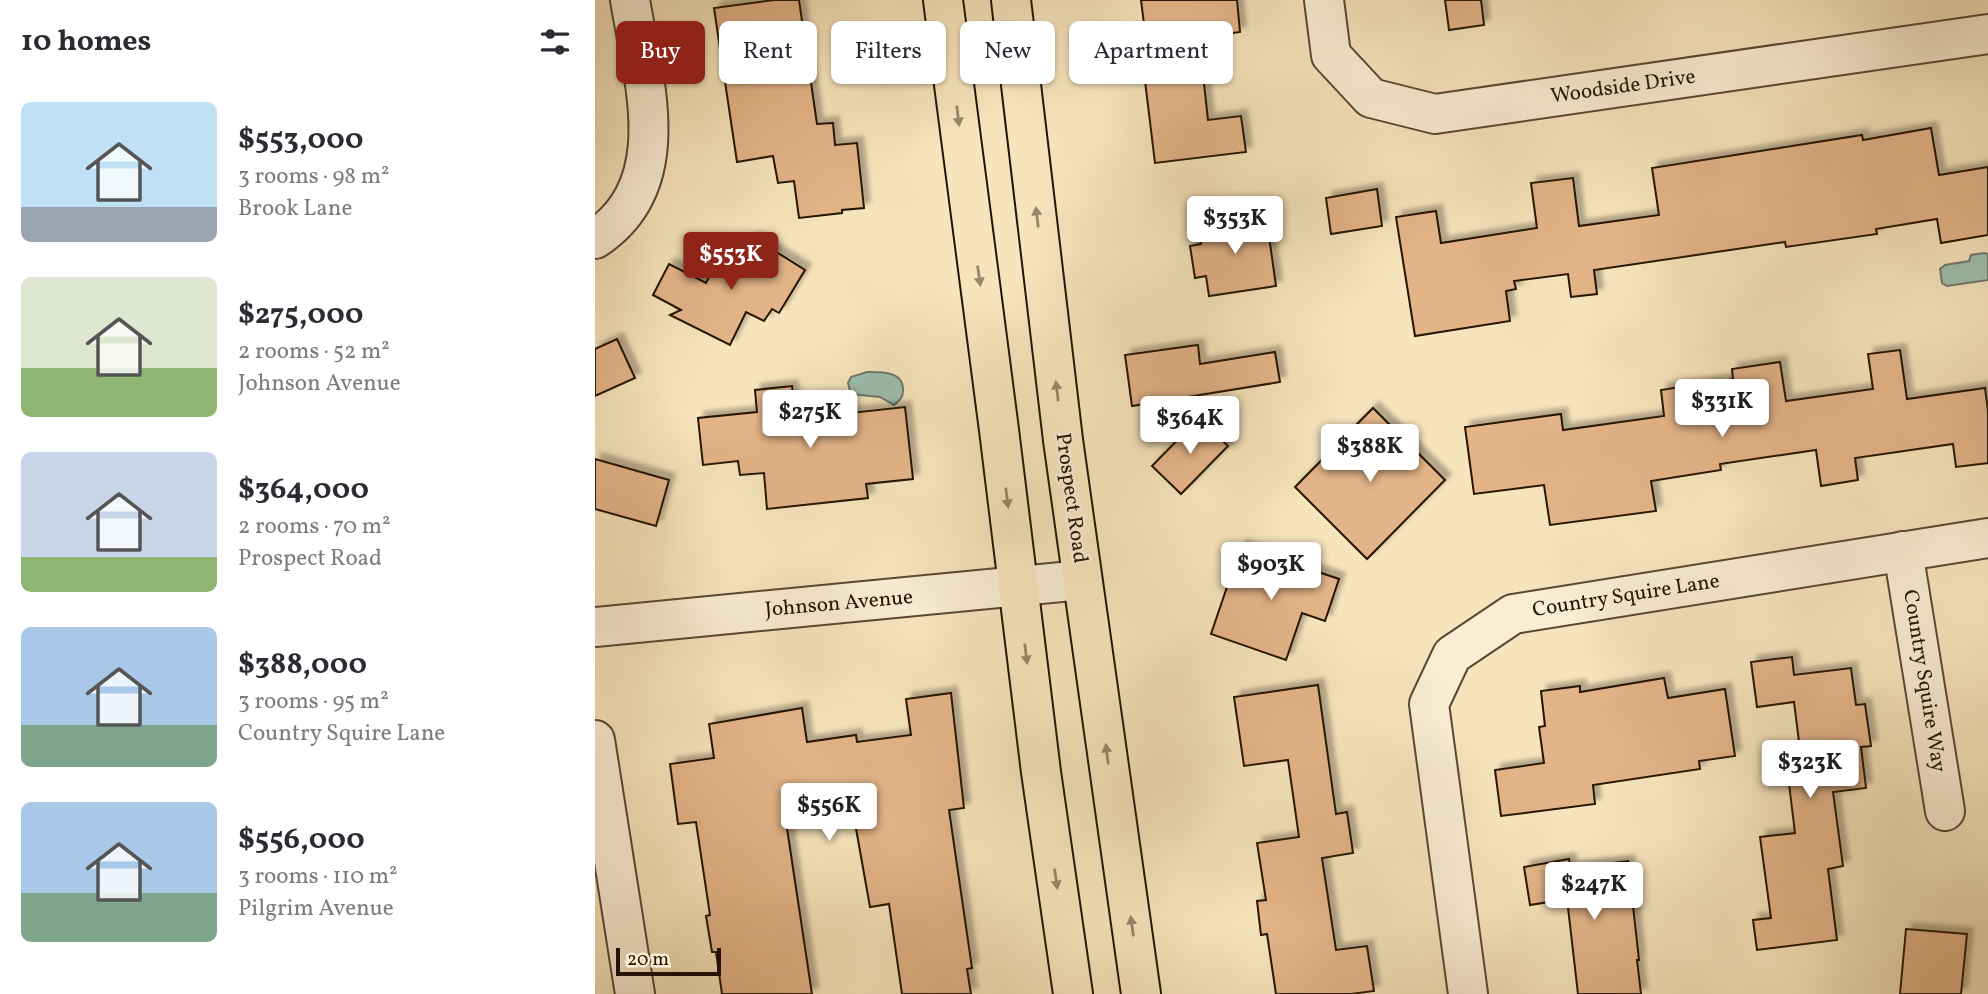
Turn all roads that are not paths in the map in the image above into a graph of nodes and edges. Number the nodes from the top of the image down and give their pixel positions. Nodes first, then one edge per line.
1 (630, 0) edge
2 (943, 0) edge
3 (1011, 0) edge
4 (1324, 0) edge
5 (1988, 34) edge
6 (595, 239) edge
7 (1988, 538) edge
8 (1903, 551) junction
9 (1082, 580) junction
10 (1018, 586) junction
11 (595, 627) edge
12 (595, 740) edge
13 (1945, 811) dead end
14 (635, 994) edge
15 (1073, 994) edge
16 (1142, 994) edge
17 (1468, 994) edge

1 - 6 street
2 -> 10 main road
9 -> 3 main road, Prospect Road
4 - 5 street, Woodside Drive
7 - 8 street, Country Squire Lane
8 - 13 street, Country Squire Way
8 - 17 street, Country Squire Lane
9 - 10 street, Johnson Avenue
16 -> 9 main road, Prospect Road
10 - 11 street, Johnson Avenue
10 -> 15 main road
12 - 14 street

